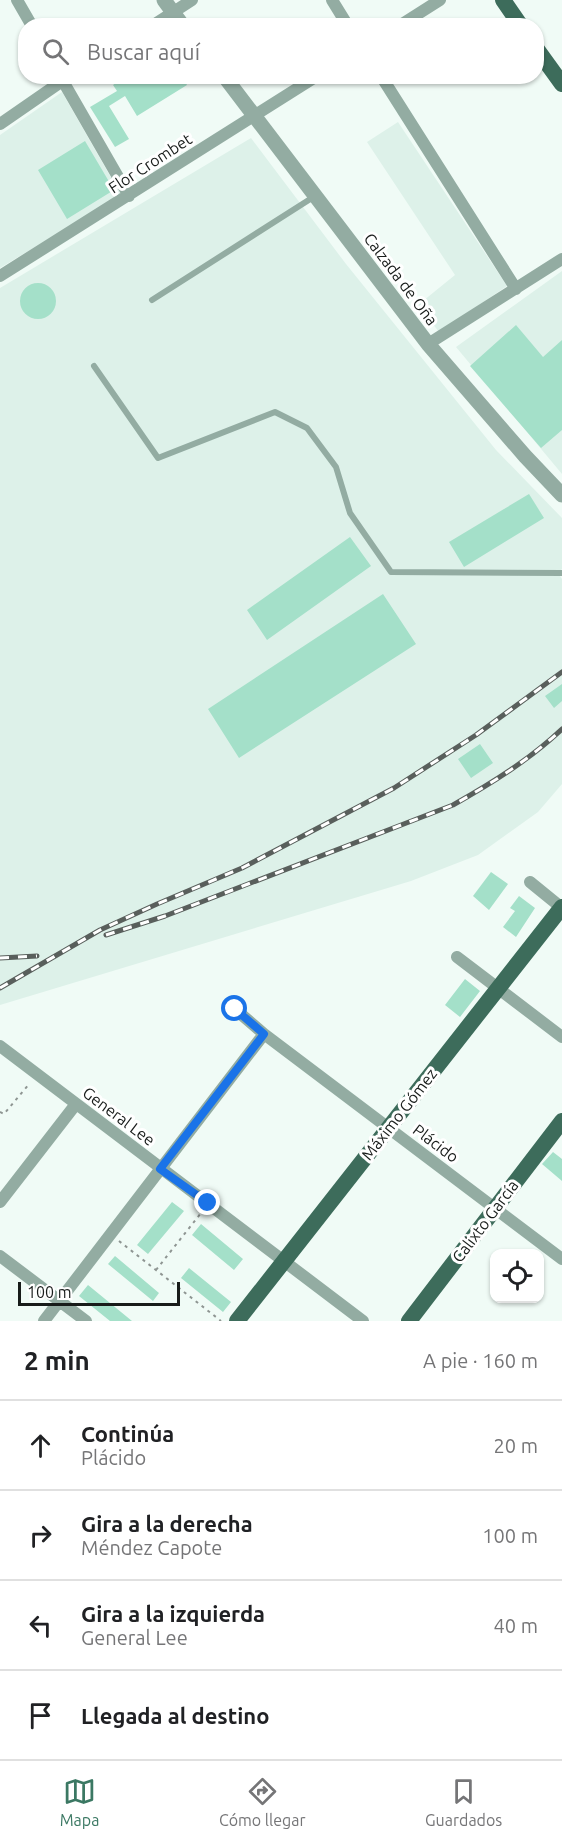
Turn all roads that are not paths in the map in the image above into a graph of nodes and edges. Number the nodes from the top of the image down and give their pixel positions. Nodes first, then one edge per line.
1 (17, 0) edge
2 (192, 0) edge
3 (332, 0) edge
4 (440, 0) edge
5 (503, 0) edge
6 (168, 6) edge
7 (27, 18) edge
8 (158, 18) edge
9 (343, 18) edge
10 (412, 18) edge
11 (515, 18) edge
12 (544, 58) edge
13 (56, 84) edge
14 (67, 84) edge
15 (230, 84) edge
16 (304, 84) edge
17 (386, 84) edge
18 (562, 84) edge
19 (254, 115) junction
20 (0, 124) edge
21 (129, 196) junction
22 (315, 196) junction
23 (562, 259) edge
24 (0, 276) edge
25 (516, 289) junction
26 (152, 300) dead end
27 (428, 344) junction
28 (94, 366) dead end
29 (562, 495) edge
30 (562, 573) edge
31 (530, 882) dead end
32 (562, 908) edge
33 (457, 957) dead end
34 (498, 988) junction
35 (235, 1009) dead end
36 (264, 1034) junction
37 (562, 1037) edge
38 (0, 1046) edge
39 (76, 1104) junction
40 (562, 1120) edge
41 (388, 1128) junction
42 (160, 1169) junction
43 (0, 1202) edge
44 (495, 1208) junction
45 (0, 1256) edge
46 (562, 1259) edge
47 (284, 1262) junction
48 (59, 1300) junction
49 (77, 1318) edge
50 (44, 1321) edge
51 (237, 1321) edge
52 (363, 1321) edge
53 (409, 1321) edge

1 - 7 street
2 - 6 street
3 - 9 street
4 - 10 street
5 - 11 main road
6 - 8 street
12 - 18 main road
13 - 20 street
14 - 21 street
15 - 19 street, Calzada de Oña
16 - 19 street, Flor Crombet
17 - 25 street
19 - 21 street, Flor Crombet
19 - 22 street, Calzada de Oña
21 - 24 street, Flor Crombet
22 - 26 lane
22 - 27 street, Calzada de Oña
23 - 25 street
25 - 27 street
27 - 29 street, Calzada de Oña
28 - 30 lane
31 - 32 street
32 - 34 main road, Máximo Gómez
33 - 34 street
34 - 37 street
34 - 41 main road, Máximo Gómez
35 - 36 street, Plácido
36 - 41 street, Plácido
36 - 42 street
38 - 39 street, General Lee
39 - 42 street, General Lee
39 - 43 street
40 - 44 main road, Calixto García
41 - 44 street, Plácido
41 - 47 main road, Máximo Gómez
42 - 47 street, General Lee
42 - 48 street
44 - 46 street, Plácido
44 - 53 main road, Calixto García
45 - 48 street
47 - 51 main road, Máximo Gómez
47 - 52 street, General Lee
48 - 49 street
48 - 50 street

